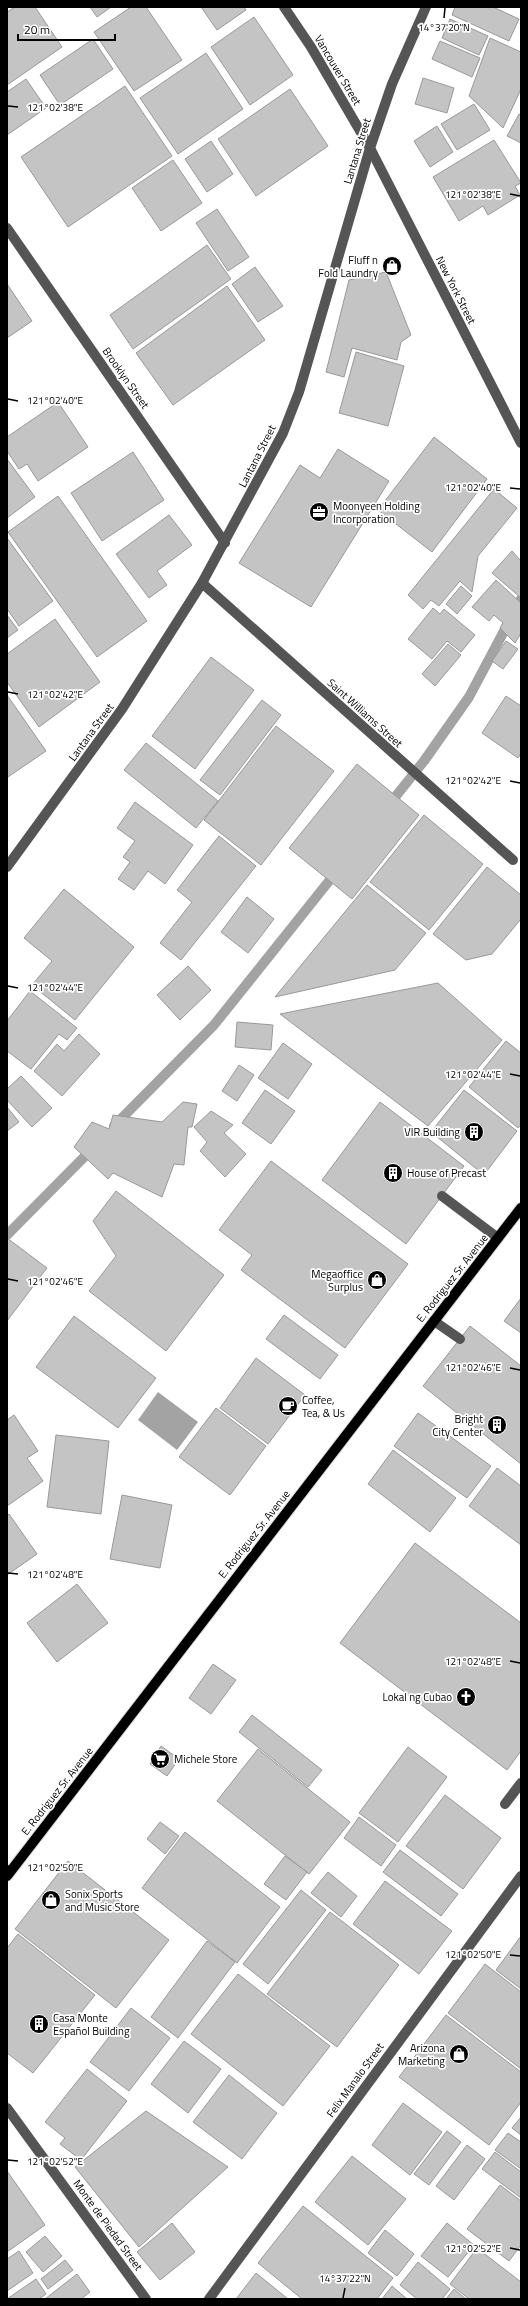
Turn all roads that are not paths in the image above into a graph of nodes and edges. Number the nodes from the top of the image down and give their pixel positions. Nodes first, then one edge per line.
1 (284, 7) edge
2 (426, 7) edge
3 (370, 148) junction
4 (7, 228) edge
5 (521, 443) edge
6 (225, 543) junction
7 (202, 583) junction
8 (7, 850) edge
9 (513, 860) dead end
10 (10, 864) edge
11 (442, 1196) dead end
12 (521, 1208) edge
13 (498, 1238) junction
14 (434, 1321) junction
15 (460, 1339) dead end
16 (521, 1783) edge
17 (505, 1804) dead end
18 (7, 1876) edge
19 (521, 1876) edge
20 (7, 2108) edge
21 (146, 2299) edge
22 (209, 2299) edge

1 - 3 street, Vancouver Street
2 - 3 street, Lantana Street
3 - 5 street, New York Street
3 - 6 street, Lantana Street
4 - 6 street, Brooklyn Street
6 - 7 street, Lantana Street
7 - 9 street, Saint Williams Street
7 - 10 street, Lantana Street
8 - 10 street
11 - 13 street
12 - 13 main road, E. Rodriguez Sr. Avenue
13 - 14 main road, E. Rodriguez Sr. Avenue
14 - 15 street
14 - 18 main road, E. Rodriguez Sr. Avenue
16 - 17 street
19 - 22 street, Felix Manalo Street
20 - 21 street, Monte de Piedad Street

